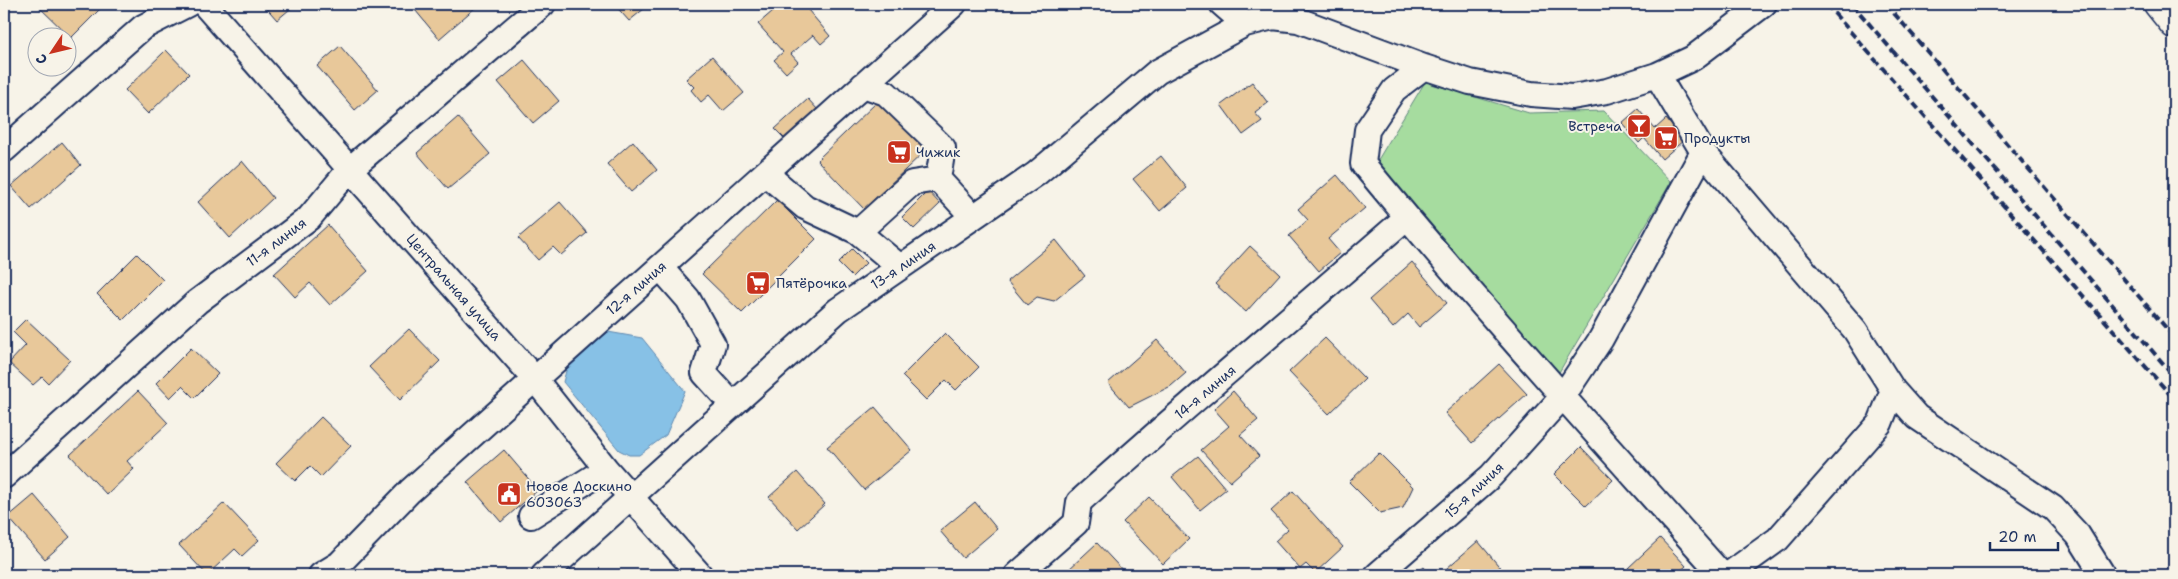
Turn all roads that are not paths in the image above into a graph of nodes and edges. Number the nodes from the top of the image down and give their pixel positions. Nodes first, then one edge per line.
1 (188, 4) edge
2 (204, 4) edge
3 (543, 4) edge
4 (954, 4) edge
5 (1222, 4) edge
6 (1764, 4) edge
7 (2158, 4) edge
8 (1244, 24) junction
9 (2174, 24) edge
10 (1424, 67) junction
11 (1657, 75) junction
12 (863, 85) junction
13 (4, 150) edge
14 (1703, 152) junction
15 (350, 168) junction
16 (765, 172) junction
17 (938, 179) junction
18 (973, 217) junction
19 (1407, 217) junction
20 (858, 232) junction
21 (660, 267) junction
22 (900, 267) junction
23 (534, 378) junction
24 (1893, 390) junction
25 (1563, 396) junction
26 (732, 404) junction
27 (606, 469) junction
28 (4, 476) edge
29 (631, 496) junction
30 (531, 516) dead end
31 (321, 575) edge
32 (544, 575) edge
33 (700, 575) edge
34 (1017, 575) edge
35 (1377, 575) edge
36 (1722, 575) edge
37 (1728, 575) edge
38 (2103, 575) edge

1 - 13 street
2 - 15 street, Центральная улица
3 - 15 street, 11-я линия
4 - 12 street, 12-я линия
5 - 8 street
6 - 11 street, 13-я линия
7 - 9 main road
8 - 10 street, 13-я линия
8 - 18 street, 13-я линия
10 - 11 street, 13-я линия
10 - 19 street
11 - 14 street
12 - 16 street, 12-я линия
12 - 17 street
14 - 24 street
14 - 25 street, 15-я линия
15 - 23 street, Центральная улица
15 - 28 street, 11-я линия
16 - 20 street
16 - 21 street, 12-я линия
17 - 18 street
17 - 20 street
18 - 22 street, 13-я линия
19 - 25 street
19 - 34 street, 14-я линия
20 - 22 street
21 - 23 street, 12-я линия
21 - 26 street
22 - 26 street, 13-я линия
23 - 27 street, Центральная улица
23 - 31 street, 12-я линия
24 - 37 street
24 - 38 street
25 - 35 street, 15-я линия
25 - 36 street
26 - 29 street, 13-я линия
27 - 29 street, Центральная улица
27 - 30 street
29 - 32 street, 13-я линия
29 - 33 street, Центральная улица

